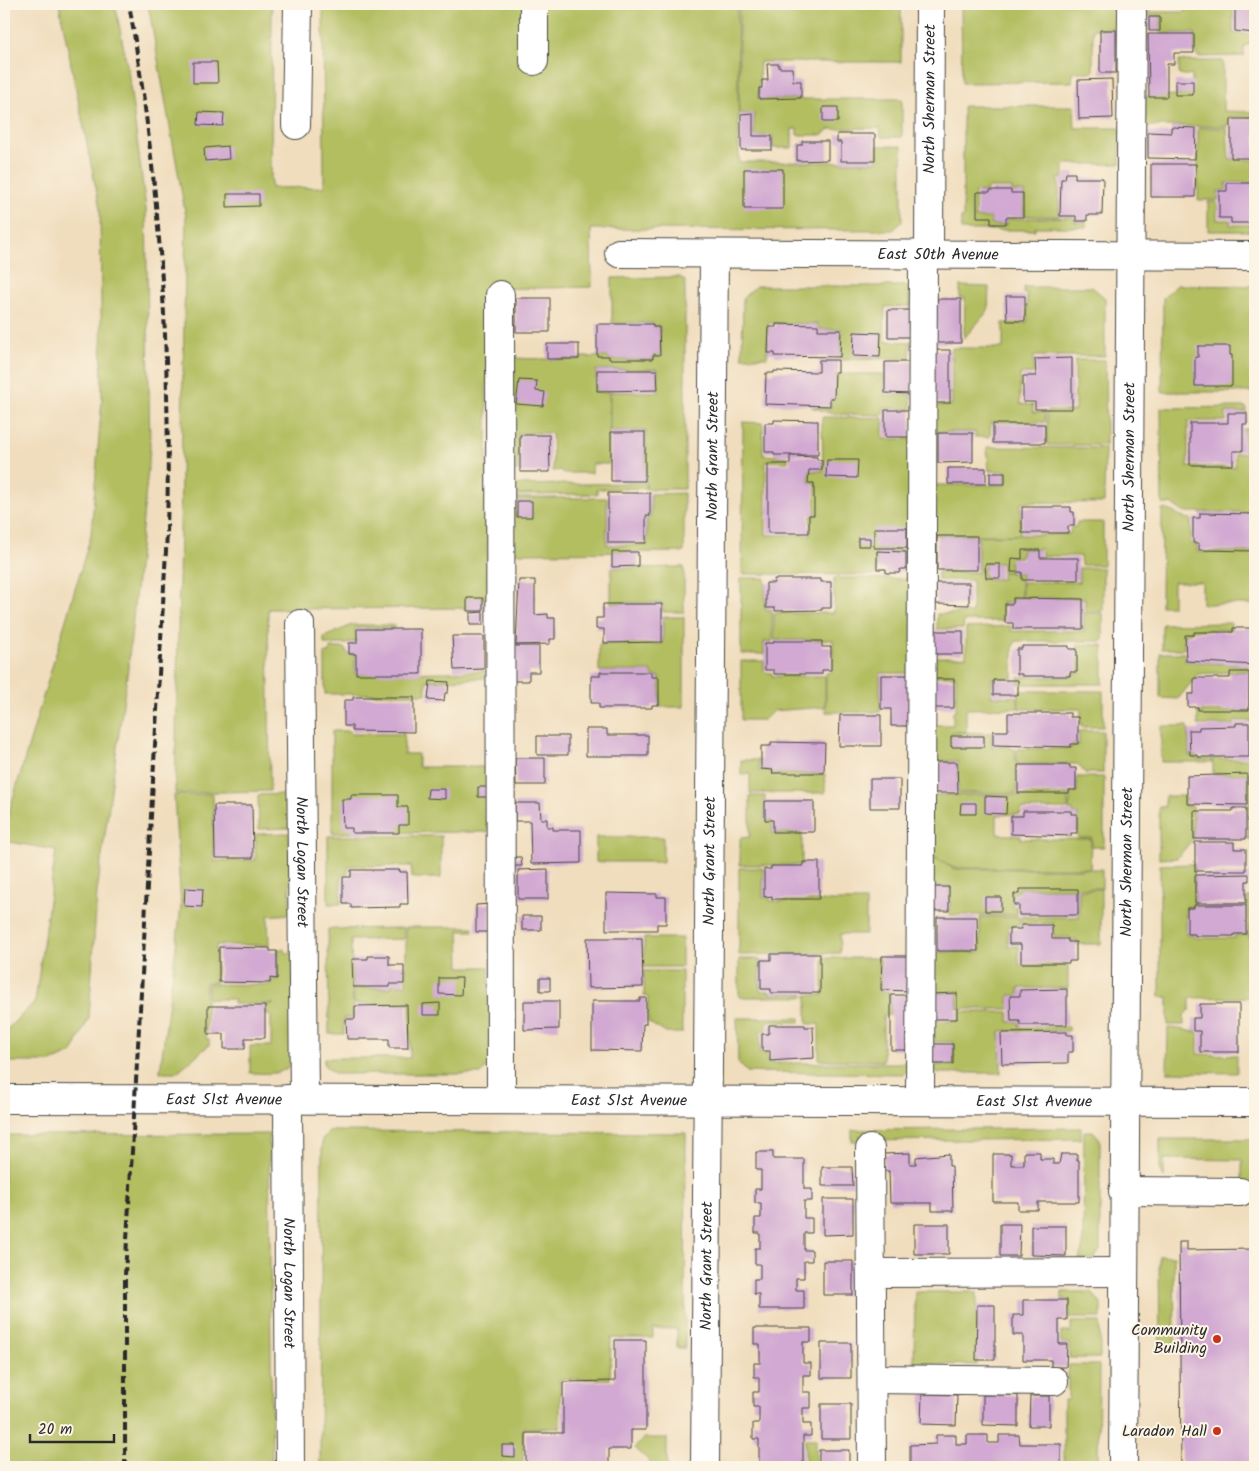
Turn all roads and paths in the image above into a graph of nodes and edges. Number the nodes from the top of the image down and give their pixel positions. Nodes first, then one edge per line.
1 (298, 4) edge
2 (534, 4) edge
3 (930, 4) edge
4 (1132, 4) edge
5 (534, 61) dead end
6 (296, 125) dead end
7 (620, 254) dead end
8 (714, 254) junction
9 (926, 255) junction
10 (1130, 256) junction
11 (1255, 256) edge
12 (500, 295) dead end
13 (300, 624) dead end
14 (4, 1099) edge
15 (296, 1099) junction
16 (502, 1100) junction
17 (708, 1100) junction
18 (920, 1100) junction
19 (1123, 1101) junction
20 (1255, 1102) edge
21 (870, 1149) dead end
22 (1123, 1191) junction
23 (1240, 1192) dead end
24 (1123, 1272) junction
25 (871, 1274) junction
26 (872, 1379) junction
27 (1054, 1381) dead end
28 (290, 1467) edge
29 (705, 1467) edge
30 (872, 1467) edge
31 (1122, 1467) edge

1 - 6 street
2 - 5 street
3 - 9 street, North Sherman Street
4 - 10 street, North Sherman Street
7 - 8 street, East 50th Avenue
8 - 9 street, East 50th Avenue
8 - 17 street, North Grant Street
9 - 10 street, East 50th Avenue
9 - 18 street, North Sherman Street
10 - 11 street, East 50th Avenue
10 - 19 street, North Sherman Street
12 - 16 street
13 - 15 street, North Logan Street
14 - 15 street, East 51st Avenue
15 - 16 street, East 51st Avenue
15 - 28 street, North Logan Street
16 - 17 street, East 51st Avenue
17 - 18 street, East 51st Avenue
17 - 29 street, North Grant Street
18 - 19 street, East 51st Avenue
19 - 20 street, East 51st Avenue
19 - 22 street, North Sherman Street
21 - 25 street
22 - 23 street
22 - 24 street, North Sherman Street
24 - 25 street
24 - 31 street, North Sherman Street
25 - 26 street
26 - 27 street
26 - 30 street

